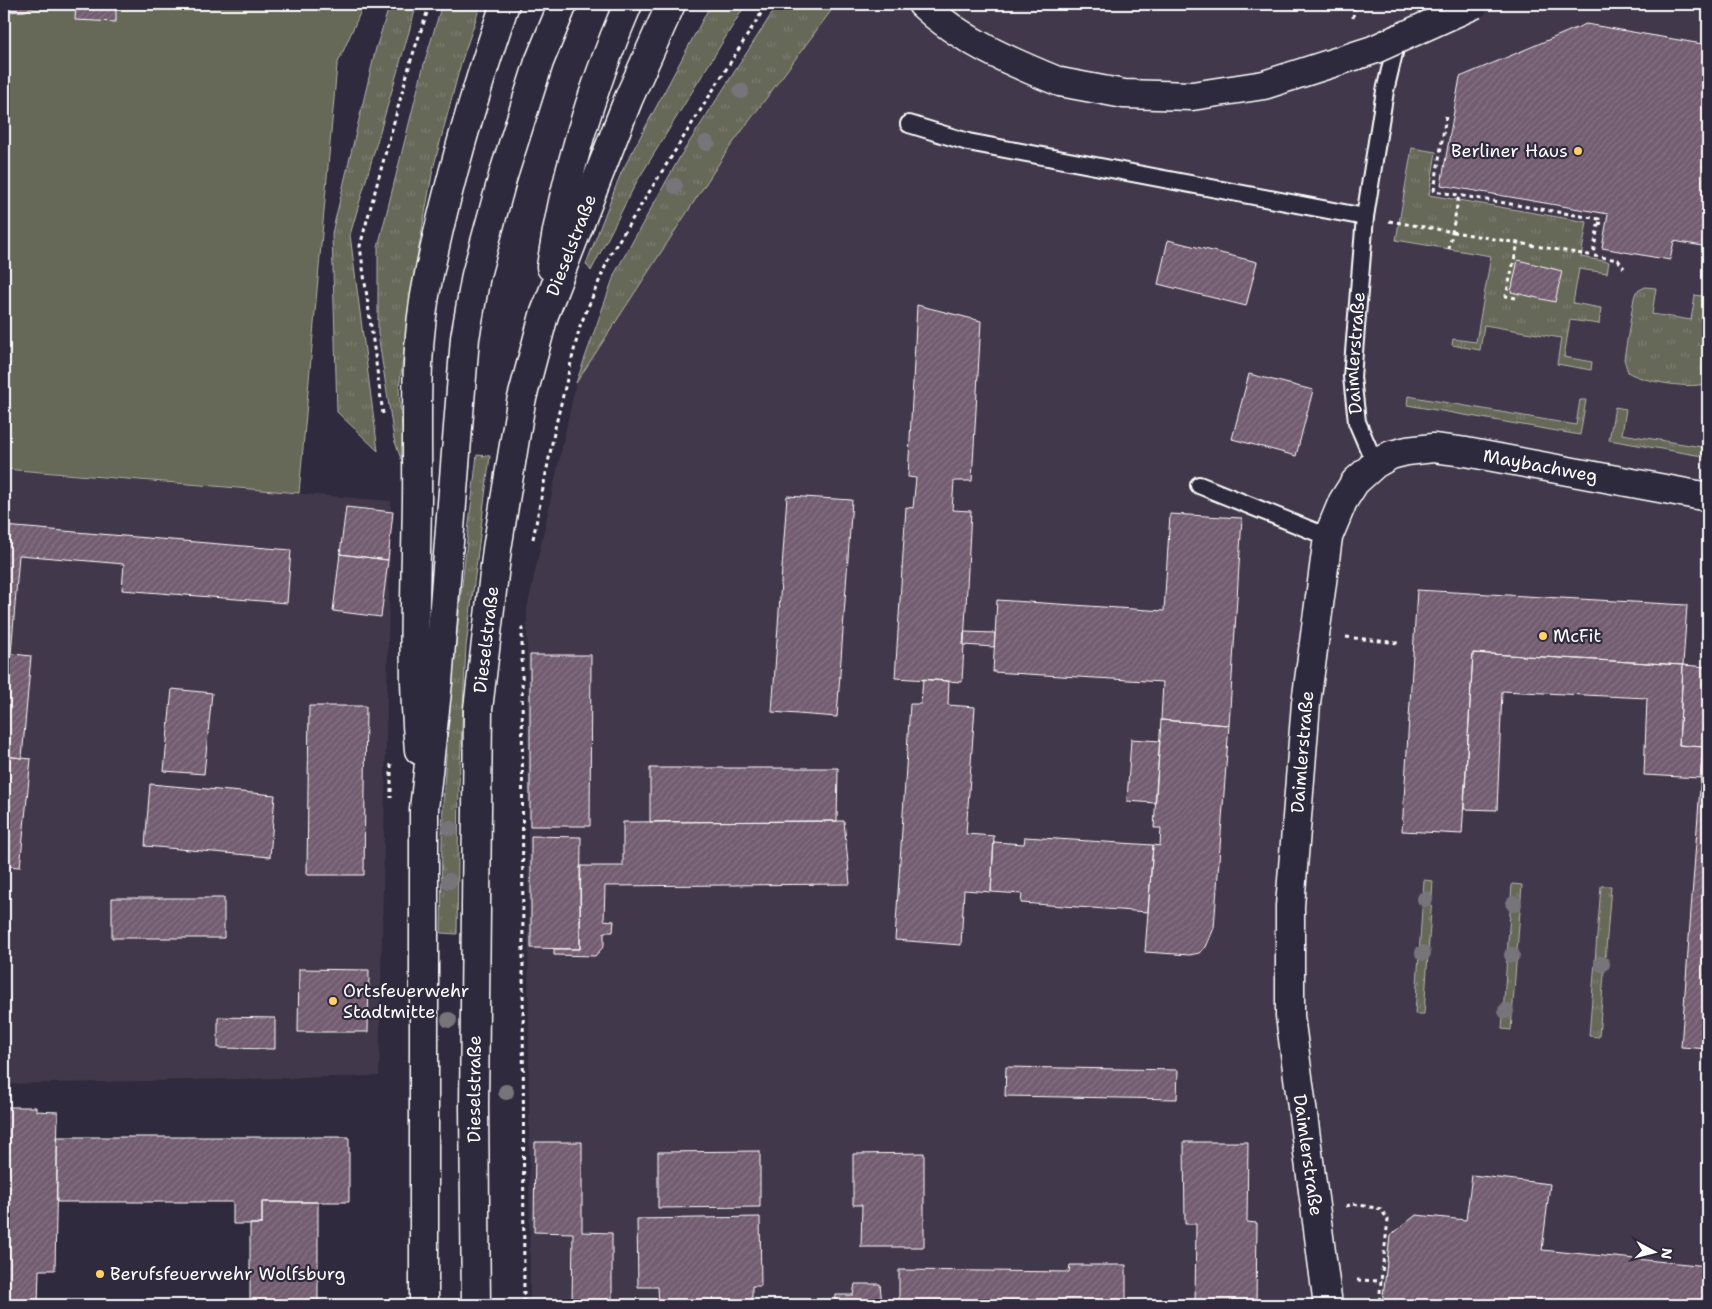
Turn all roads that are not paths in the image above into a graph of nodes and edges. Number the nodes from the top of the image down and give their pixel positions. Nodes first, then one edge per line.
1 (505, 4) edge
2 (563, 4) edge
3 (628, 4) edge
4 (922, 4) edge
5 (1475, 4) edge
6 (671, 6) edge
7 (1400, 26) dead end
8 (909, 124) dead end
9 (1365, 217) junction
10 (544, 316) junction
11 (1375, 464) junction
12 (1199, 485) dead end
13 (1708, 497) edge
14 (1328, 537) junction
15 (424, 809) junction
16 (1327, 1295) edge
17 (424, 1305) edge
18 (476, 1305) edge

1 - 15 main road
2 - 15 main road
3 - 10 main road
4 - 5 main road, bridge
6 - 10 main road, Dieselstraße
7 - 9 lane, Daimlerstraße
8 - 9 lane
9 - 11 lane, Daimlerstraße
10 - 18 main road, Dieselstraße
11 - 13 main road, Maybachweg
11 - 14 main road, Daimlerstraße
12 - 14 lane
14 - 16 main road, Daimlerstraße
15 - 17 main road

